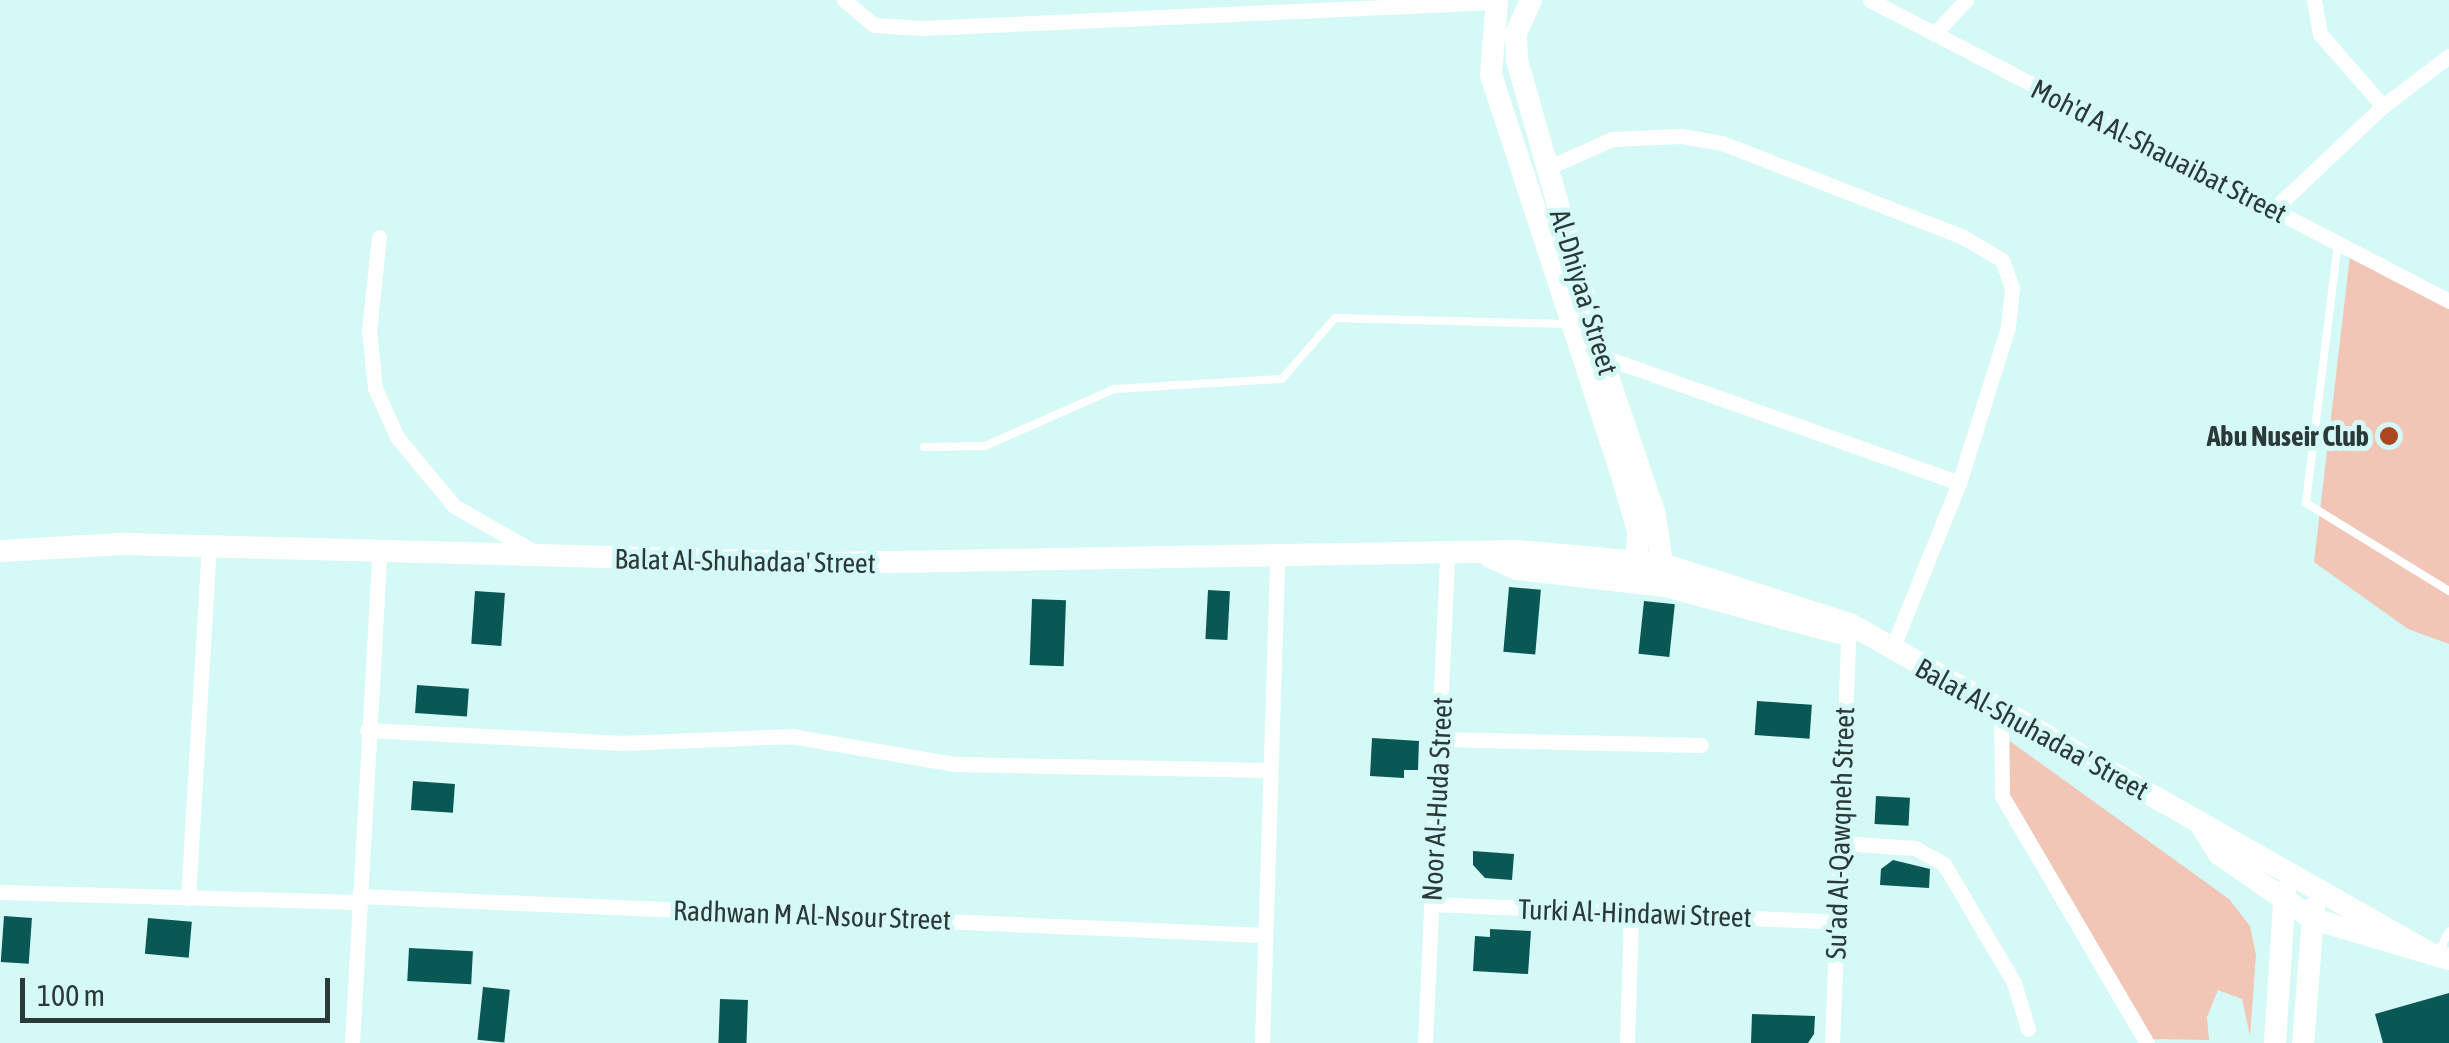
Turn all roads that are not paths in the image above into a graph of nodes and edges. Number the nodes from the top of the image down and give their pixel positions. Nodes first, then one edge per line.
1 (844, 0) edge
2 (1531, 0) edge
3 (1870, 0) edge
4 (1966, 0) edge
5 (2314, 0) edge
6 (1496, 1) edge
7 (1936, 32) junction
8 (2449, 56) edge
9 (2383, 106) junction
10 (1547, 168) junction
11 (2275, 208) junction
12 (379, 238) dead end
13 (2338, 242) junction
14 (2449, 301) edge
15 (1572, 324) junction
16 (1601, 356) junction
17 (924, 446) dead end
18 (1958, 483) junction
19 (209, 549) junction
20 (0, 551) edge
21 (379, 553) junction
22 (1447, 554) junction
23 (1277, 557) junction
24 (546, 558) junction
25 (1649, 573) junction
26 (2449, 590) edge
27 (1852, 631) junction
28 (1892, 652) junction
29 (2001, 709) junction
30 (368, 730) junction
31 (1439, 739) junction
32 (1701, 745) dead end
33 (1269, 770) junction
34 (2202, 826) junction
35 (1841, 842) junction
36 (2286, 872) junction
37 (2316, 890) junction
38 (0, 892) edge
39 (188, 898) junction
40 (358, 899) junction
41 (2284, 902) junction
42 (1432, 904) junction
43 (1631, 913) junction
44 (2313, 919) junction
45 (1837, 922) junction
46 (2449, 932) edge
47 (1265, 935) junction
48 (2437, 955) edge
49 (2028, 1029) dead end
50 (352, 1043) edge
51 (1262, 1043) edge
52 (1425, 1043) edge
53 (1627, 1043) edge
54 (1832, 1043) edge
55 (2146, 1043) edge
56 (2275, 1043) edge
57 (2303, 1043) edge

1 - 6 street
2 - 10 street, Al-Dhiyaa‘ Street
3 - 7 street, Moh'd A Al-Shauaibat Street
4 - 7 street
5 - 9 street
6 - 15 street, Al-Dhiyaa‘ Street
7 - 11 street, Moh'd A Al-Shauaibat Street
8 - 9 street
9 - 11 street
10 - 16 street, Al-Dhiyaa‘ Street
10 - 18 street
11 - 13 street, Moh'd A Al-Shauaibat Street
12 - 24 street
13 - 14 street, Moh'd A Al-Shauaibat Street
13 - 26 lane
15 - 17 lane
15 - 25 street, Al-Dhiyaa‘ Street
16 - 18 street
16 - 25 street, Al-Dhiyaa‘ Street
18 - 28 street
19 - 20 street, Balat Al-Shuhadaa' Street
19 - 21 street, Balat Al-Shuhadaa' Street
19 - 39 street
21 - 24 street, Balat Al-Shuhadaa' Street
21 - 30 street
22 - 23 street, Balat Al-Shuhadaa' Street
22 - 25 street, Balat Al-Shuhadaa' Street
22 - 31 street, Noor Al-Huda Street
23 - 24 street, Balat Al-Shuhadaa' Street
23 - 33 street
25 - 27 street, Balat Al-Shuhadaa' Street
27 - 28 street, Balat Al-Shuhadaa' Street
27 - 35 street, Su‘ad Al-Qawqneh Street
28 - 29 street, Balat Al-Shuhadaa' Street
29 - 34 street, Balat Al-Shuhadaa' Street
29 - 55 street
30 - 33 street
30 - 40 street
31 - 32 street
31 - 42 street, Noor Al-Huda Street
33 - 47 street
34 - 36 street, Balat Al-Shuhadaa' Street
34 - 41 street, Balat Al-Shuhadaa' Street
35 - 45 street, Su‘ad Al-Qawqneh Street
35 - 49 street
36 - 37 street, Balat Al-Shuhadaa' Street
36 - 41 street
37 - 44 street
37 - 48 street, Balat Al-Shuhadaa' Street
38 - 39 street, Radhwan M Al-Nsour Street
39 - 40 street, Radhwan M Al-Nsour Street
40 - 47 street, Radhwan M Al-Nsour Street
40 - 50 street
41 - 44 street, Balat Al-Shuhadaa' Street
41 - 56 street
42 - 43 street, Turki Al-Hindawi Street
42 - 52 street, Noor Al-Huda Street
43 - 45 street, Turki Al-Hindawi Street
43 - 53 street
44 - 48 street, Balat Al-Shuhadaa' Street
44 - 57 street
45 - 54 street, Su‘ad Al-Qawqneh Street
46 - 48 lane
47 - 51 street

